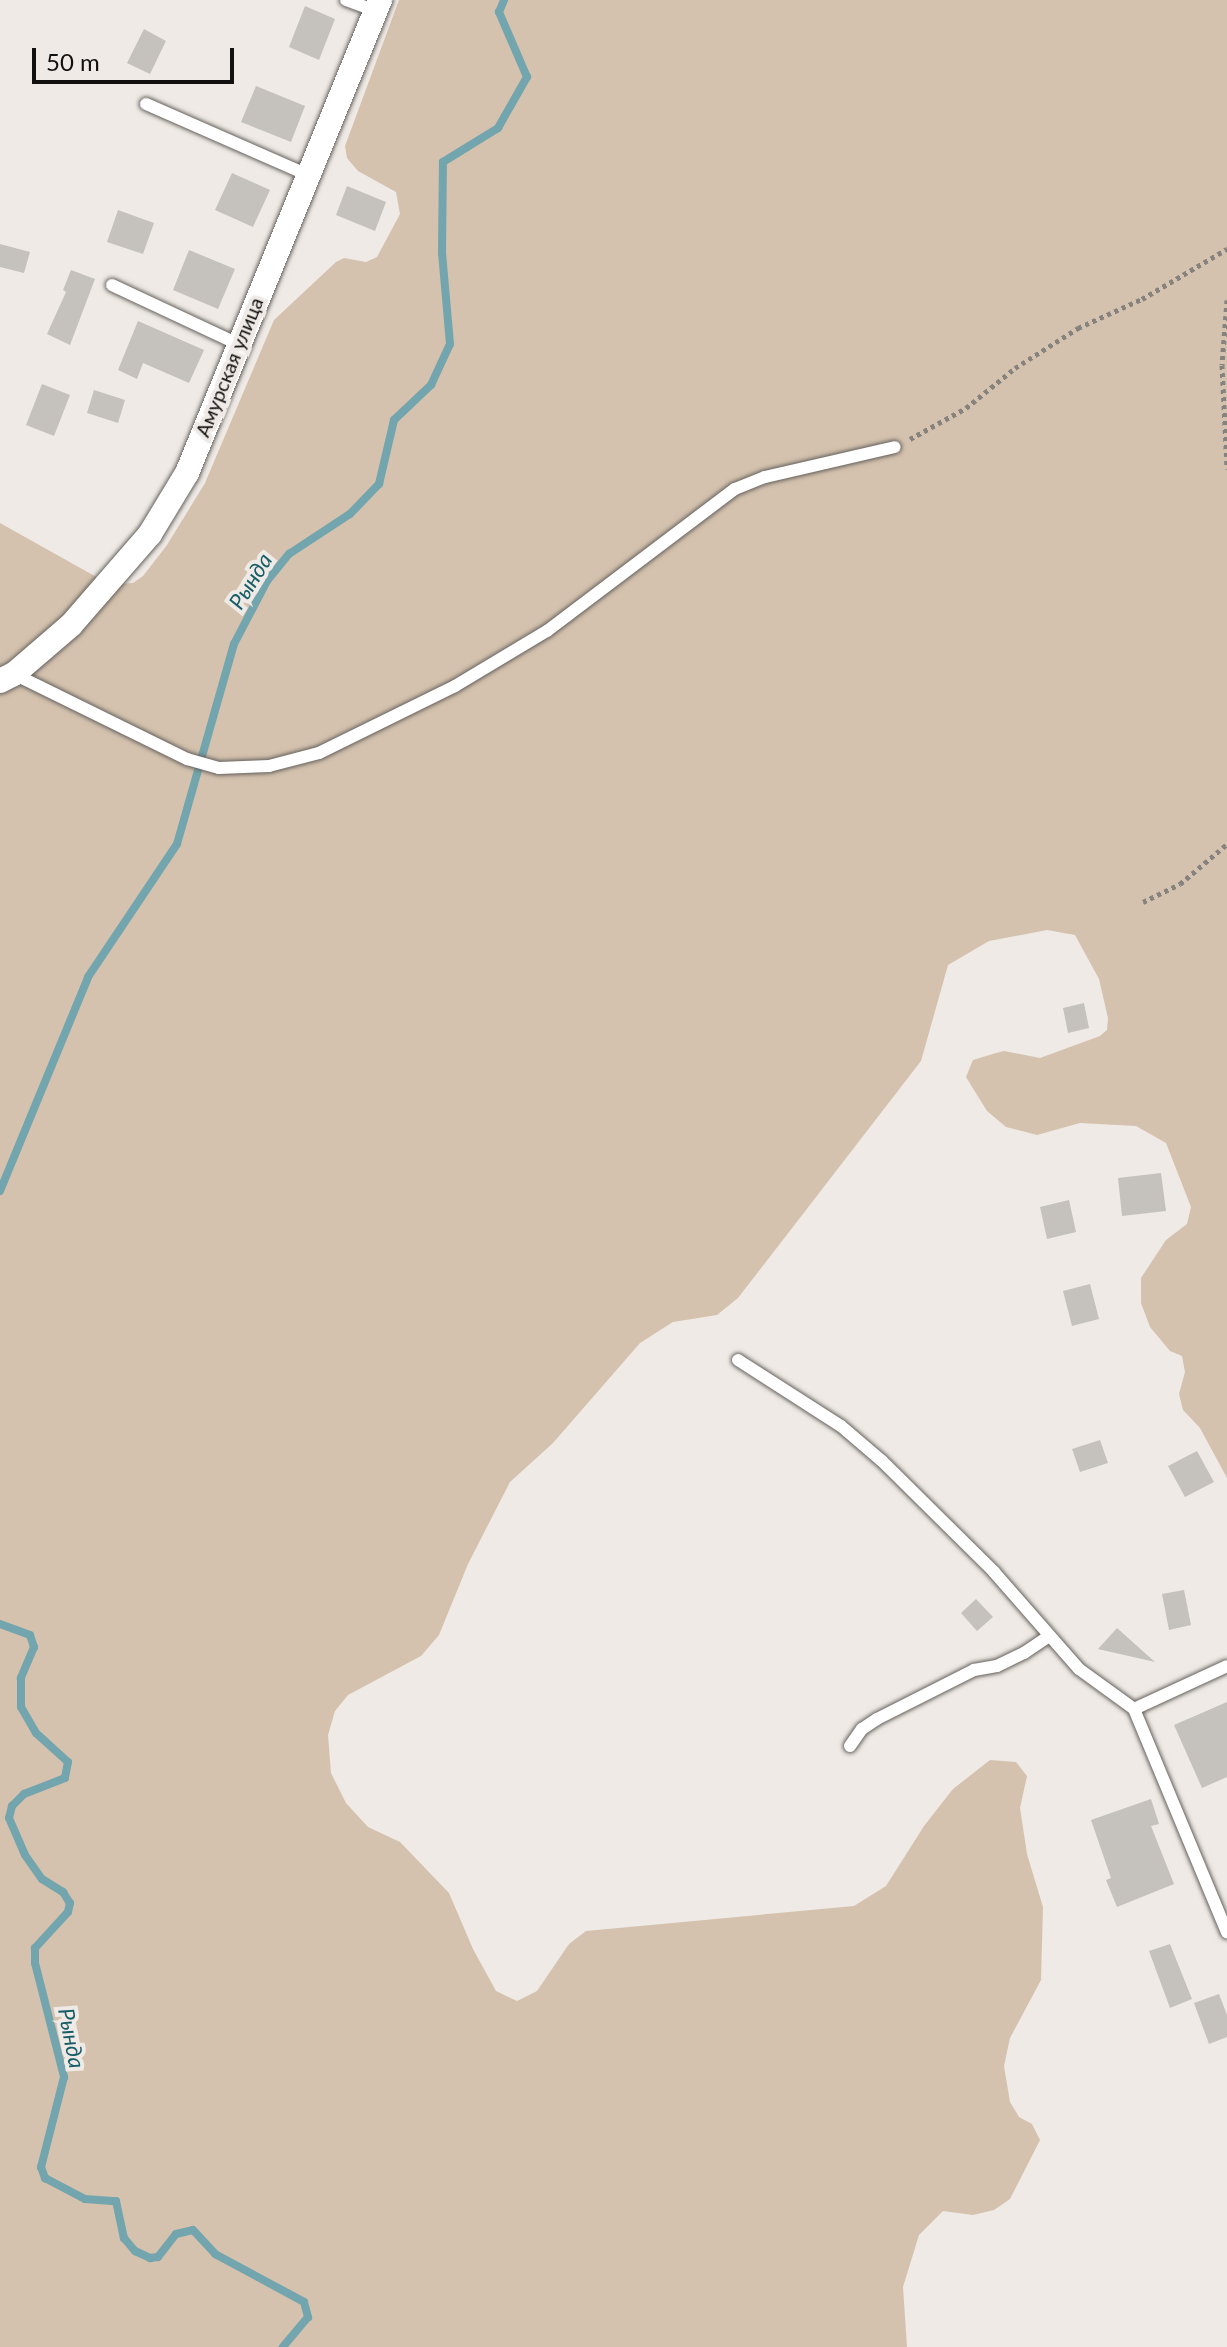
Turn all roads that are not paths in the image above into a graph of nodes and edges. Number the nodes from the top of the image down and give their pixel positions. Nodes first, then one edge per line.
1 (346, 0) edge
2 (378, 6) edge
3 (146, 104) dead end
4 (308, 175) junction
5 (112, 285) dead end
6 (238, 344) junction
7 (895, 447) road end
8 (7, 678) edge
9 (738, 1360) dead end
10 (1048, 1637) junction
11 (1227, 1666) edge
12 (1134, 1709) junction
13 (850, 1746) dead end
14 (1227, 1932) edge

1 - 2 lane
2 - 4 street, Амурская улица
3 - 4 lane
4 - 6 street, Амурская улица
5 - 6 lane
6 - 8 street, Амурская улица
7 - 8 lane
9 - 10 lane
10 - 12 lane
10 - 13 lane
11 - 12 lane
12 - 14 lane

